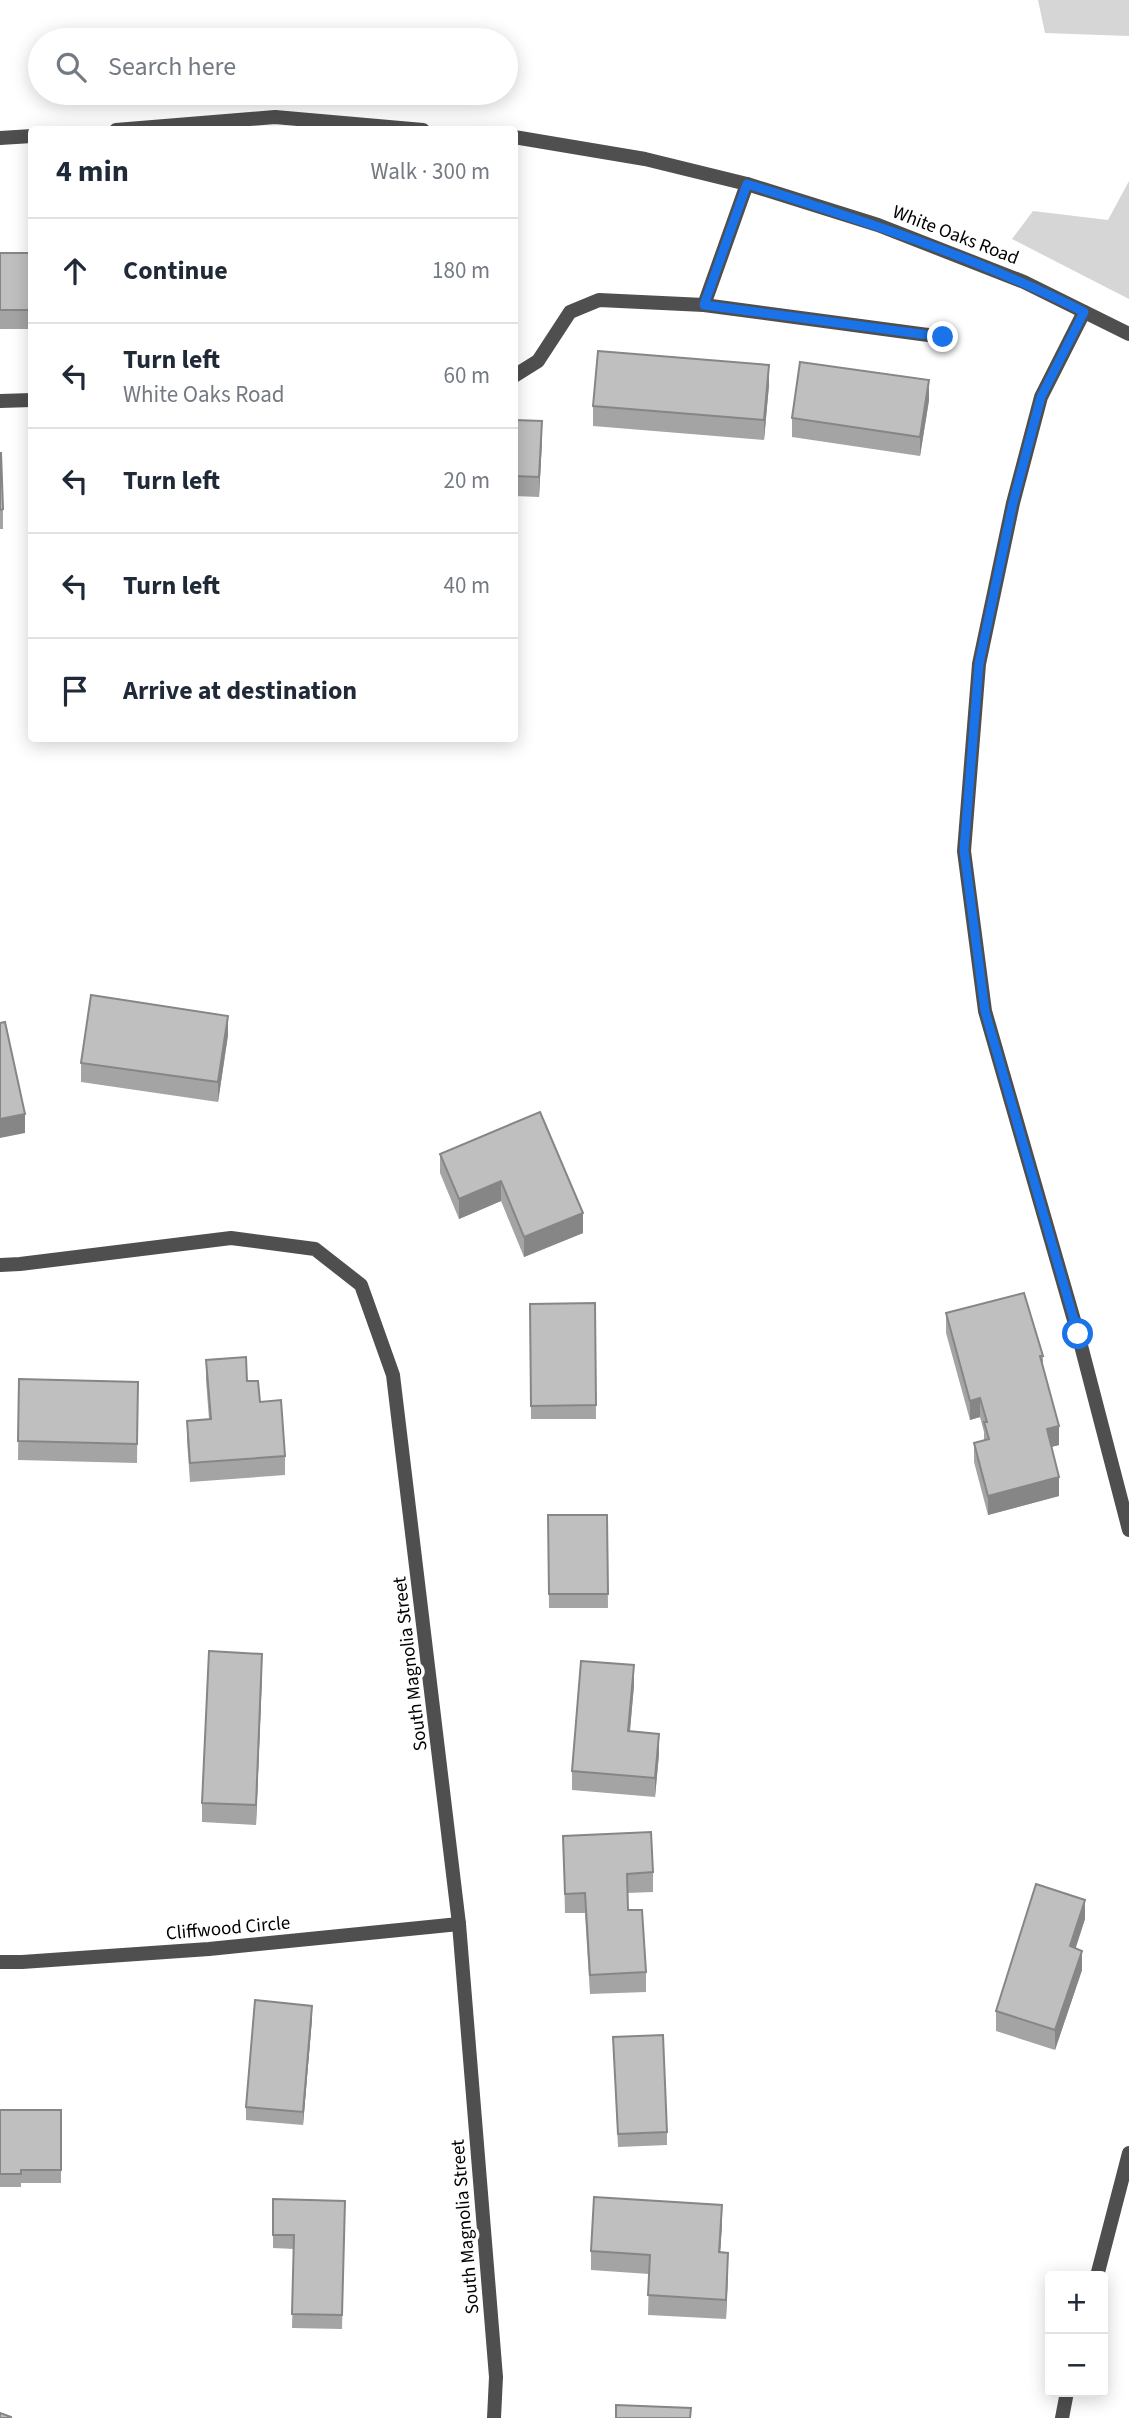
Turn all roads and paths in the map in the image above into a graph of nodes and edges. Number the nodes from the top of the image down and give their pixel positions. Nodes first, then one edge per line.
1 (165, 126) edge
2 (377, 126) edge
3 (28, 136) edge
4 (0, 138) edge
5 (518, 138) edge
6 (747, 184) junction
7 (704, 305) junction
8 (1084, 312) junction
9 (1129, 334) edge
10 (943, 337) dead end
11 (518, 374) edge
12 (28, 400) edge
13 (0, 401) edge
14 (0, 1265) edge
15 (1129, 1530) edge
16 (459, 1924) junction
17 (0, 1962) edge
18 (1129, 2153) edge
19 (1098, 2271) edge
20 (1066, 2397) edge
21 (494, 2418) edge
22 (1062, 2418) edge

1 - 2 street
3 - 4 street
5 - 6 street, White Oaks Road
6 - 7 street
6 - 8 street, White Oaks Road
7 - 10 street
7 - 11 street
8 - 9 street, White Oaks Road
8 - 15 street
12 - 13 street
14 - 16 street, South Magnolia Street
16 - 17 street, Cliffwood Circle
16 - 21 street, South Magnolia Street
18 - 19 street
20 - 22 street

